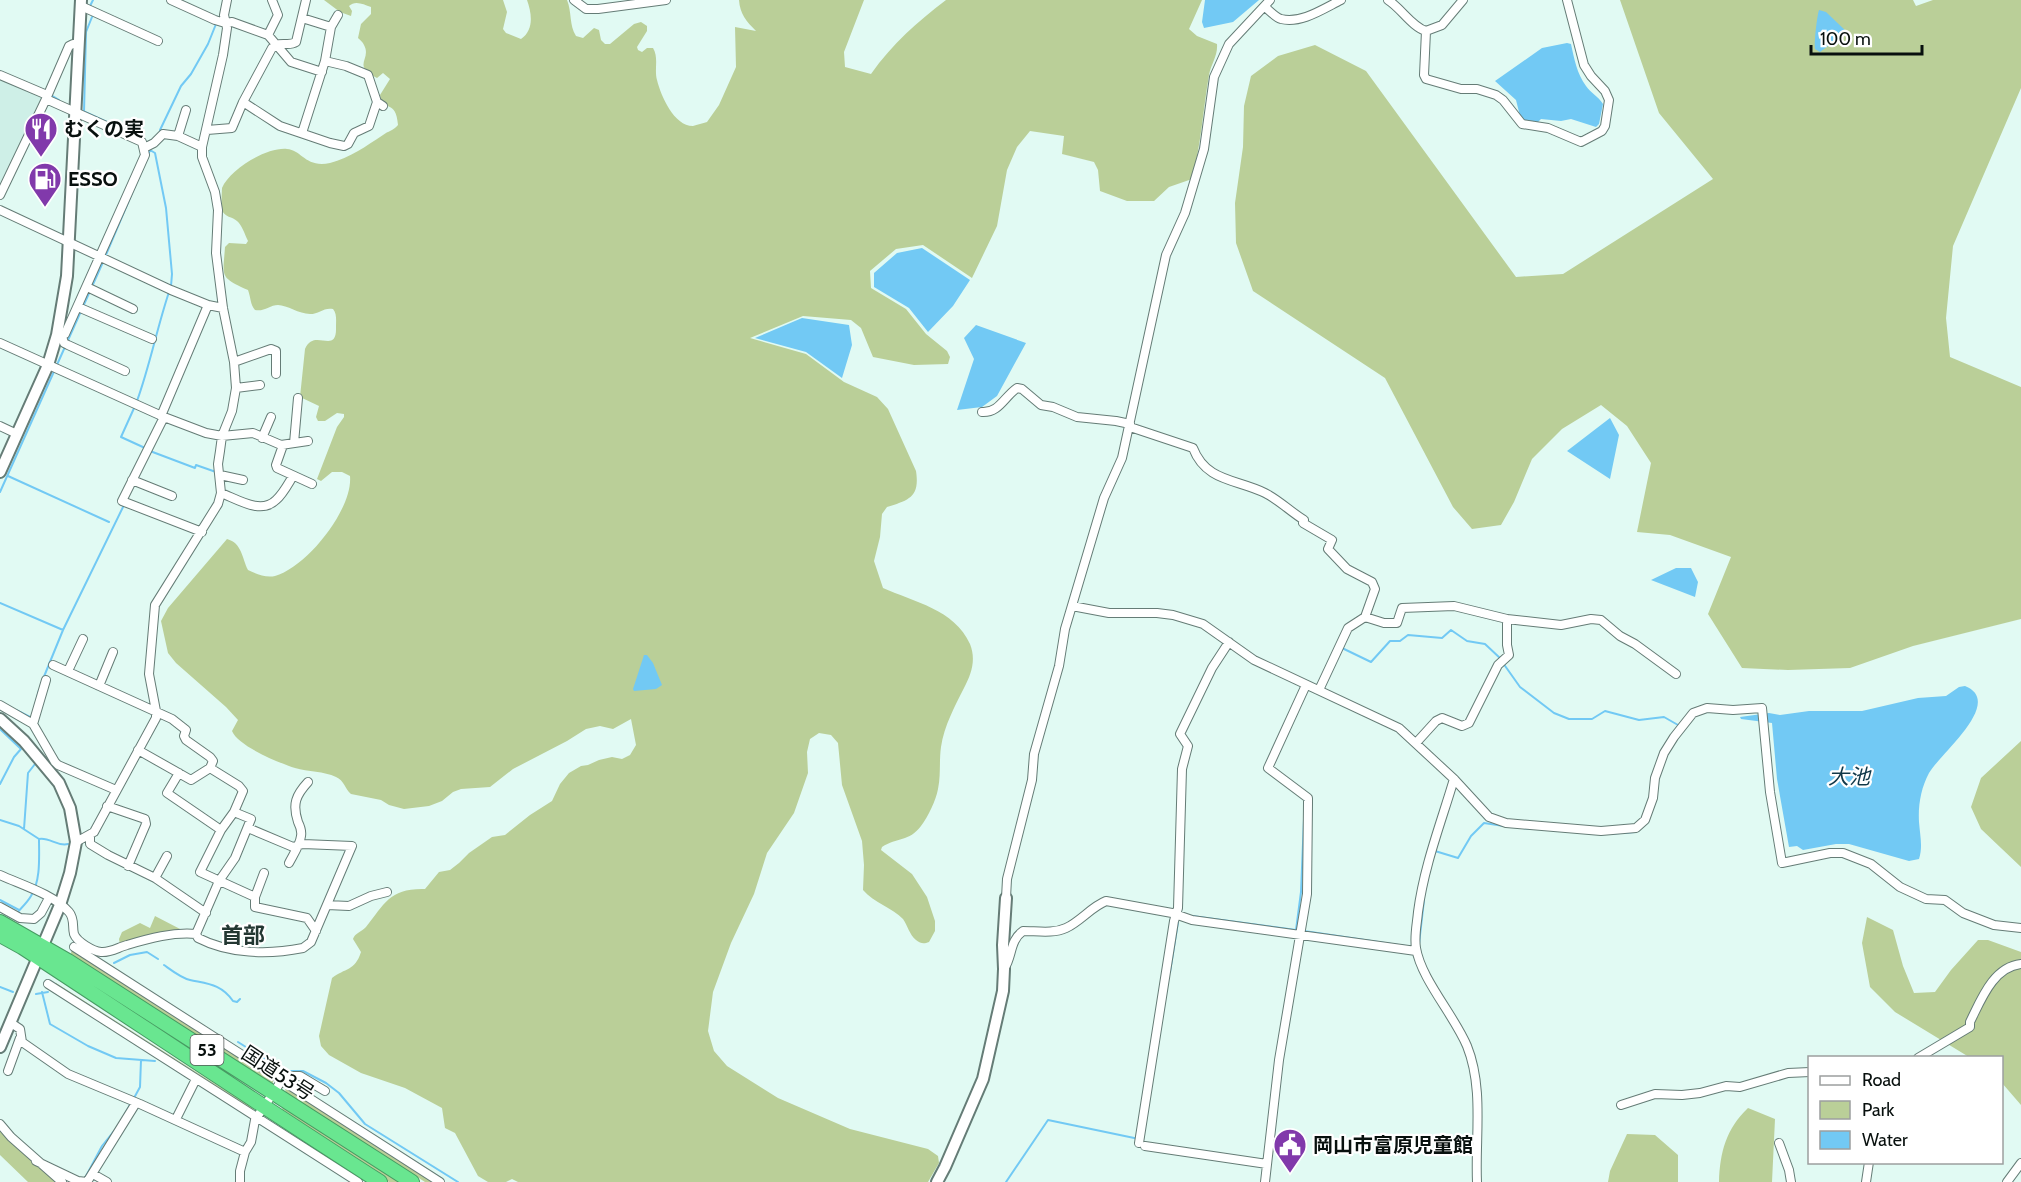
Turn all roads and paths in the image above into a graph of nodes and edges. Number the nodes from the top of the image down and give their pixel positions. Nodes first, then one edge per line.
1 (171, 0) edge
2 (227, 0) edge
3 (272, 0) edge
4 (306, 0) edge
5 (574, 0) edge
6 (666, 0) edge
7 (1270, 0) edge
8 (1341, 0) edge
9 (1388, 0) edge
10 (1463, 0) edge
11 (1567, 0) edge
12 (81, 3) edge
13 (1265, 8) junction
14 (338, 15) dead end
15 (303, 18) junction
16 (225, 23) junction
17 (331, 27) junction
18 (1426, 31) junction
19 (268, 35) junction
20 (158, 41) dead end
21 (79, 44) junction
22 (276, 45) junction
23 (325, 62) junction
24 (321, 72) junction
25 (0, 75) edge
26 (48, 99) junction
27 (243, 102) junction
28 (186, 110) dead end
29 (75, 111) junction
30 (207, 130) junction
31 (302, 134) junction
32 (178, 136) junction
33 (144, 147) junction
34 (202, 147) junction
35 (0, 195) edge
36 (0, 210) edge
37 (69, 243) junction
38 (103, 259) junction
39 (90, 289) junction
40 (208, 305) junction
41 (81, 308) junction
42 (223, 308) junction
43 (133, 309) dead end
44 (152, 339) dead end
45 (63, 340) junction
46 (0, 343) edge
47 (234, 362) junction
48 (53, 368) junction
49 (125, 371) dead end
50 (276, 374) dead end
51 (260, 385) dead end
52 (236, 388) junction
53 (298, 398) dead end
54 (982, 412) dead end
55 (162, 417) junction
56 (271, 417) dead end
57 (1130, 425) junction
58 (0, 426) edge
59 (17, 434) junction
60 (222, 436) junction
61 (262, 438) junction
62 (308, 441) dead end
63 (294, 443) junction
64 (281, 445) junction
65 (0, 472) edge
66 (220, 475) junction
67 (293, 477) junction
68 (243, 480) dead end
69 (134, 481) junction
70 (312, 483) dead end
71 (221, 493) junction
72 (171, 496) dead end
73 (202, 532) junction
74 (1071, 606) junction
75 (1365, 617) junction
76 (1507, 619) junction
77 (83, 639) dead end
78 (1229, 642) junction
79 (114, 652) dead end
80 (53, 665) dead end
81 (68, 671) junction
82 (1676, 674) dead end
83 (46, 680) dead end
84 (1306, 685) junction
85 (99, 686) junction
86 (1319, 690) junction
87 (0, 705) edge
88 (156, 711) junction
89 (0, 718) edge
90 (33, 724) junction
91 (1416, 743) junction
92 (138, 750) junction
93 (210, 768) junction
94 (179, 773) junction
95 (1454, 779) junction
96 (308, 782) dead end
97 (116, 790) junction
98 (107, 806) junction
99 (234, 812) junction
100 (248, 828) junction
101 (221, 830) junction
102 (90, 835) junction
103 (76, 842) junction
104 (297, 845) junction
105 (167, 856) dead end
106 (288, 863) dead end
107 (128, 866) junction
108 (264, 873) dead end
109 (0, 875) edge
110 (155, 878) junction
111 (219, 881) junction
112 (387, 891) dead end
113 (255, 897) junction
114 (49, 898) junction
115 (1006, 898) joint
116 (60, 905) junction
117 (327, 905) junction
118 (0, 907) edge
119 (206, 913) junction
120 (1176, 915) junction
121 (0, 922) edge
122 (2021, 928) edge
123 (316, 931) junction
124 (196, 934) junction
125 (1301, 934) junction
126 (0, 935) edge
127 (74, 947) dead end
128 (108, 951) junction
129 (1416, 951) junction
130 (41, 952) junction
131 (2021, 964) edge
132 (103, 965) junction
133 (1004, 969) junction
134 (48, 984) dead end
135 (11, 1023) junction
136 (20, 1038) junction
137 (0, 1047) edge
138 (1921, 1056) edge
139 (8, 1071) dead end
140 (1808, 1071) edge
141 (196, 1078) junction
142 (282, 1080) junction
143 (325, 1091) dead end
144 (273, 1092) junction
145 (133, 1102) junction
146 (1621, 1105) dead end
147 (260, 1112) junction
148 (176, 1119) junction
149 (0, 1124) edge
150 (1779, 1143) dead end
151 (245, 1152) junction
152 (36, 1161) junction
153 (2021, 1163) edge
154 (1267, 1164) junction
155 (1869, 1164) edge
156 (93, 1174) junction
157 (62, 1182) edge
158 (107, 1182) edge
159 (240, 1182) edge
160 (358, 1182) edge
161 (380, 1182) edge
162 (412, 1182) edge
163 (440, 1182) edge
164 (937, 1182) edge
165 (1265, 1182) edge
166 (1477, 1182) edge
167 (1791, 1182) edge
168 (1866, 1182) edge
169 (2007, 1182) edge

1 - 16 street
2 - 16 street
3 - 19 street
4 - 15 street
5 - 6 street
7 - 13 street
8 - 13 street
9 - 18 street
10 - 18 street
11 - 18 street
12 - 20 street
12 - 21 main road
13 - 57 street
14 - 17 street
15 - 17 street
15 - 22 street
16 - 19 street
16 - 30 street
17 - 23 street
19 - 22 street
21 - 26 street
21 - 29 main road
22 - 24 street
22 - 27 street
23 - 24 street
23 - 31 street
24 - 31 street
25 - 26 street
26 - 29 street
26 - 35 street
27 - 30 street
27 - 31 street
28 - 32 street
29 - 33 street
29 - 37 main road
30 - 34 street
32 - 33 street
32 - 34 street
33 - 38 street
34 - 42 street
36 - 37 street
37 - 38 street
37 - 45 main road
38 - 39 street
38 - 40 street
39 - 41 street
39 - 43 street
40 - 42 street
40 - 55 street
41 - 44 street
41 - 45 street
42 - 47 street
45 - 48 main road
45 - 49 street
46 - 48 street
47 - 50 street
47 - 52 street
48 - 55 street
48 - 59 main road
51 - 52 street
52 - 60 street
53 - 63 street
54 - 57 street
55 - 60 street
55 - 69 street
56 - 61 street
57 - 74 street
57 - 75 street
58 - 59 street
59 - 65 main road
60 - 61 street
60 - 66 street
61 - 64 street
62 - 63 street
63 - 64 street
64 - 67 street
66 - 68 street
66 - 71 street
67 - 70 street
67 - 71 street
69 - 72 street
69 - 73 street
71 - 73 street
73 - 88 street
74 - 78 street
74 - 115 street
75 - 76 street
75 - 86 street
76 - 82 street
76 - 91 street
77 - 81 street
78 - 84 street
78 - 120 street
79 - 85 street
80 - 81 street
81 - 85 street
83 - 90 street
84 - 86 street
84 - 125 street
85 - 88 street
86 - 91 street
87 - 90 street
88 - 92 street
88 - 93 street
89 - 103 main road
90 - 97 street
91 - 95 street
92 - 94 street
92 - 97 street
93 - 94 street
93 - 99 street
94 - 101 street
95 - 122 street
95 - 129 street
96 - 104 street
97 - 98 street
98 - 102 street
98 - 107 street
99 - 100 street
99 - 101 street
100 - 104 street
100 - 111 street
101 - 111 street
102 - 103 street
102 - 107 street
103 - 116 main road
104 - 106 street
104 - 117 street
105 - 110 street
107 - 110 street
108 - 113 street
109 - 114 street
110 - 119 street
111 - 113 street
111 - 119 street
112 - 117 street
113 - 123 street
114 - 116 street
114 - 118 street
115 - 133 main road
116 - 128 street
116 - 130 main road
117 - 123 street
119 - 124 street
120 - 125 street
120 - 133 street
120 - 154 street
121 - 130 highway, 国道53号 / 53
123 - 124 street
124 - 128 street
125 - 129 street
125 - 154 street
126 - 130 highway, 国道53号 / 53
127 - 132 street
128 - 132 street
129 - 166 street
130 - 135 main road
130 - 144 highway, 国道53号 / 53
130 - 147 highway, 国道53号 / 53
131 - 138 street
132 - 142 street
133 - 164 main road
134 - 141 street
135 - 136 street
135 - 137 main road
136 - 139 street
136 - 145 street
140 - 146 street
141 - 147 street
141 - 148 street
142 - 143 street
142 - 144 street
142 - 163 street
144 - 147 street
144 - 162 highway, 国道53号 / 53
145 - 148 street
145 - 156 street
147 - 151 street
147 - 160 street
147 - 161 highway, 国道53号 / 53
148 - 151 street
149 - 152 street
150 - 167 street
151 - 159 street
152 - 156 street
152 - 157 street
153 - 169 street
154 - 165 street
155 - 168 street
156 - 158 street

